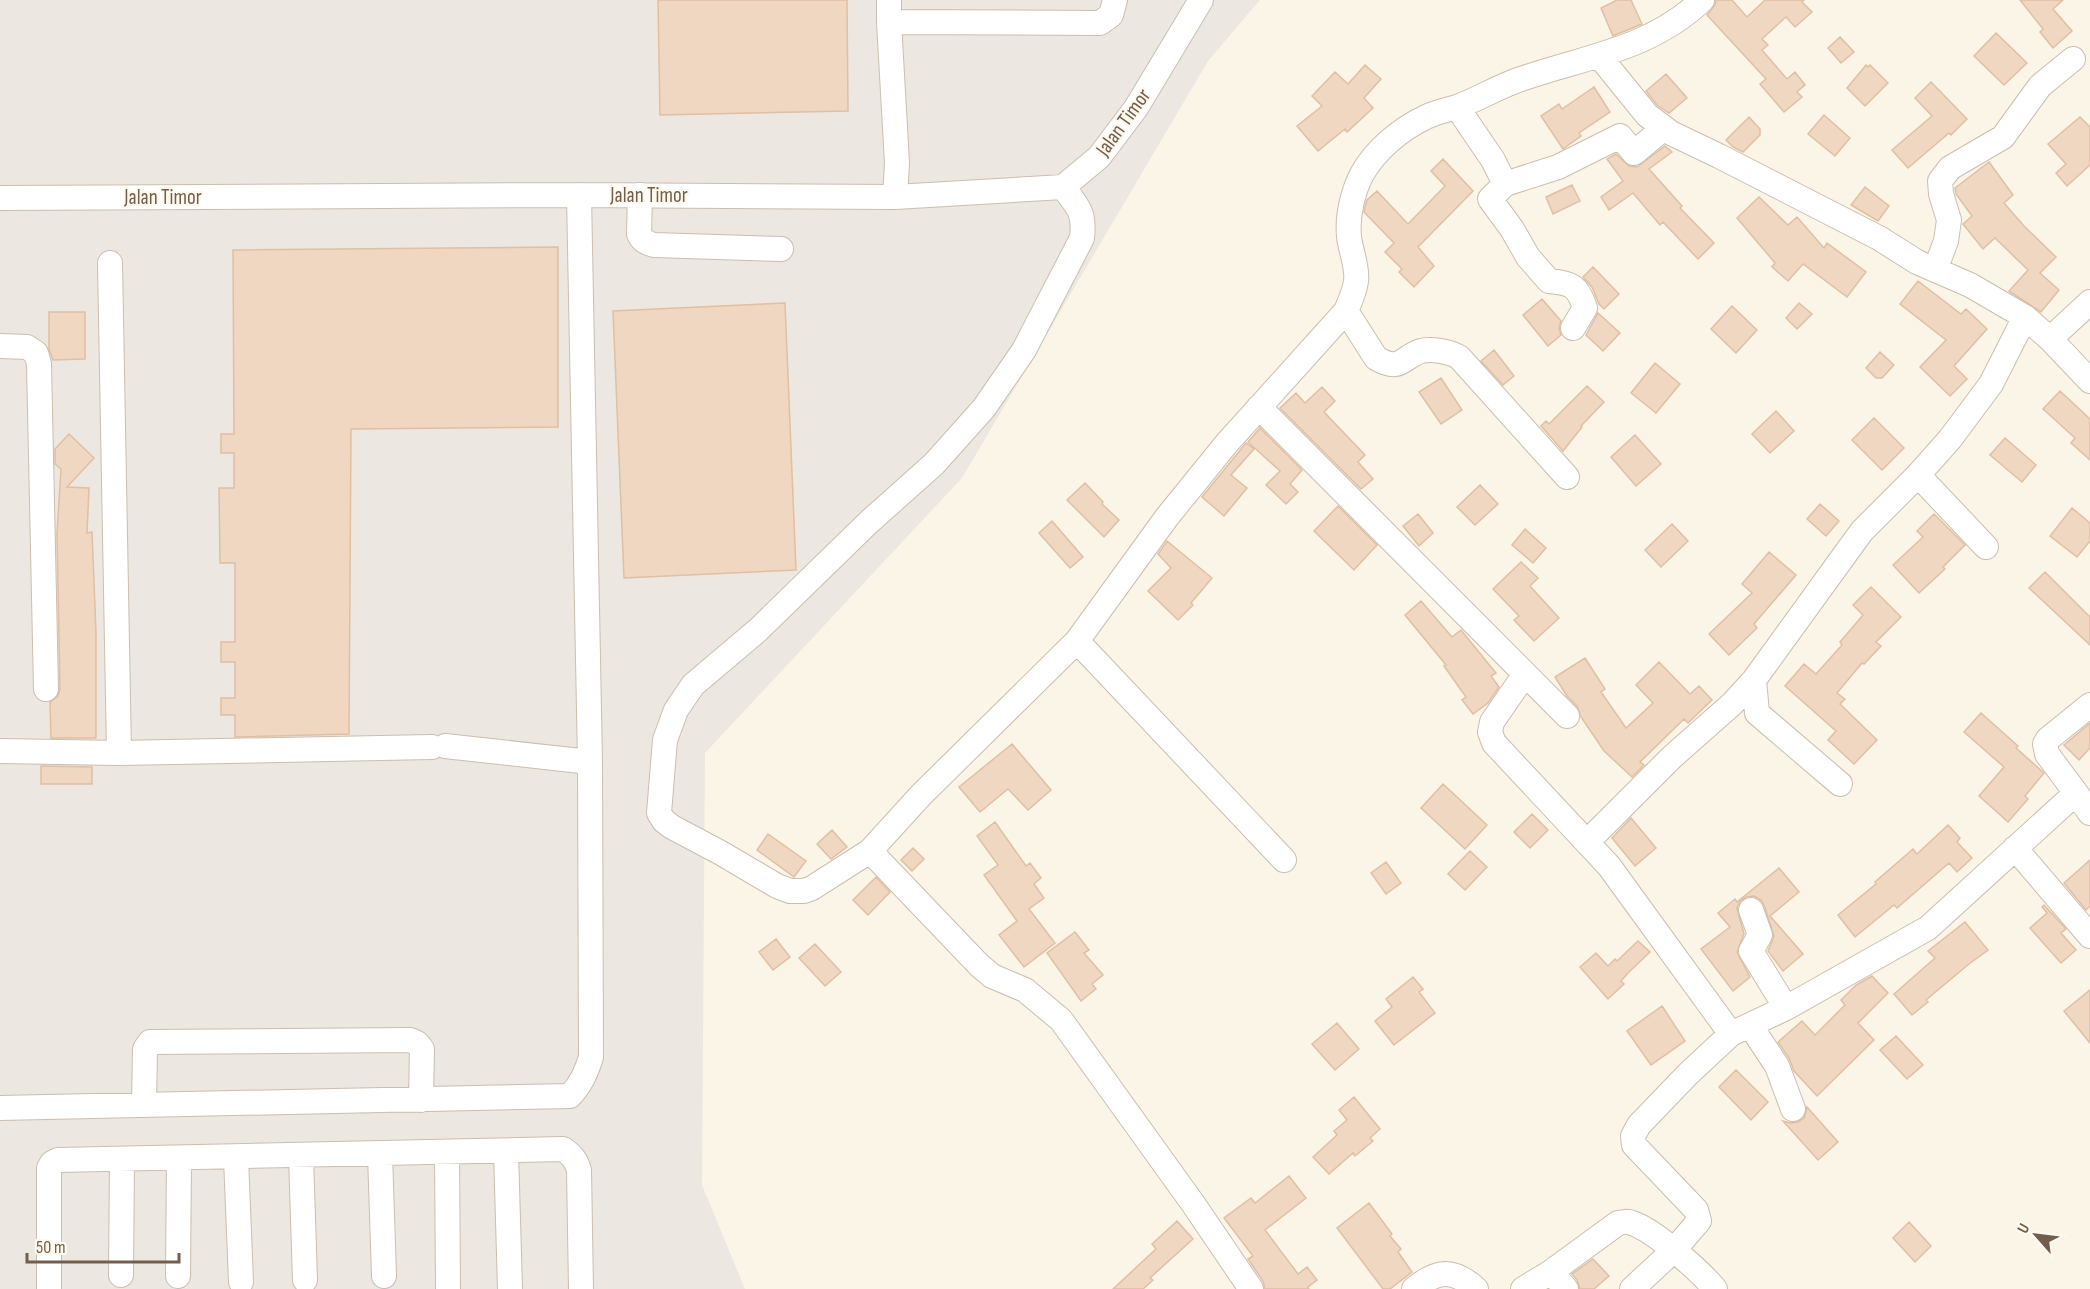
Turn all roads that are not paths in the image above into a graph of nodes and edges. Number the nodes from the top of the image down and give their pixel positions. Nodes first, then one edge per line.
1 (1115, 0) edge
2 (1201, 0) edge
3 (1702, 0) edge
4 (889, 11) edge
5 (1600, 57) junction
6 (2073, 58) dead end
7 (1457, 106) junction
8 (1664, 128) junction
9 (1504, 184) junction
10 (1063, 187) junction
11 (579, 195) junction
12 (640, 195) junction
13 (895, 197) junction
14 (0, 198) edge
15 (781, 249) dead end
16 (110, 263) dead end
17 (1935, 270) junction
18 (2090, 302) edge
19 (1346, 311) junction
20 (2025, 317) junction
21 (1573, 328) dead end
22 (2050, 339) junction
23 (0, 346) edge
24 (2090, 381) edge
25 (1259, 407) junction
26 (1918, 475) junction
27 (1566, 477) dead end
28 (1986, 547) dead end
29 (1077, 641) junction
30 (1524, 674) junction
31 (1754, 680) junction
32 (46, 689) dead end
33 (2090, 705) edge
34 (1567, 716) dead end
35 (0, 751) edge
36 (119, 753) junction
37 (590, 762) junction
38 (1840, 784) dead end
39 (2076, 793) junction
40 (2090, 813) edge
41 (1587, 842) junction
42 (2015, 848) junction
43 (870, 851) junction
44 (1284, 860) dead end
45 (1751, 910) dead end
46 (2090, 936) edge
47 (1786, 1008) junction
48 (1741, 1029) junction
49 (421, 1100) junction
50 (144, 1104) junction
51 (0, 1108) edge
52 (1793, 1109) dead end
53 (506, 1151) junction
54 (447, 1152) junction
55 (380, 1154) junction
56 (301, 1156) junction
57 (179, 1158) junction
58 (236, 1158) junction
59 (122, 1160) junction
60 (1674, 1250) junction
61 (121, 1275) dead end
62 (178, 1276) dead end
63 (384, 1276) dead end
64 (305, 1280) dead end
65 (1559, 1280) edge
66 (241, 1282) dead end
67 (49, 1289) edge
68 (448, 1289) edge
69 (510, 1289) edge
70 (580, 1289) edge
71 (1251, 1289) edge
72 (1414, 1289) edge
73 (1476, 1289) edge
74 (1523, 1289) edge
75 (1632, 1289) edge
76 (1715, 1289) edge

1 - 4 street
2 - 10 street, Jalan Timor
3 - 5 street
4 - 13 street
5 - 7 street
5 - 8 street
6 - 17 street
7 - 9 street
7 - 19 street
8 - 9 street
8 - 17 street
9 - 21 street
10 - 13 street, Jalan Timor
10 - 43 street
11 - 12 street, Jalan Timor
11 - 14 street, Jalan Timor
11 - 37 street
12 - 13 street, Jalan Timor
12 - 15 street
16 - 36 street
17 - 20 street
18 - 22 street
19 - 25 street
19 - 27 street
20 - 22 street
20 - 26 street
22 - 24 street
23 - 32 street
25 - 29 street
25 - 30 street
26 - 28 street
26 - 31 street
29 - 43 street
29 - 44 street
30 - 34 street
30 - 41 street
31 - 38 street
31 - 41 street
33 - 39 street
35 - 36 street
36 - 37 street
37 - 49 street
39 - 40 street
39 - 42 street
41 - 48 street
42 - 46 street
42 - 47 street
43 - 71 street
45 - 47 street
47 - 48 street
48 - 52 street
48 - 60 street
49 - 50 street
49 - 50 street
50 - 51 street
53 - 54 street
53 - 69 street
53 - 70 street
54 - 55 street
54 - 68 street
55 - 56 street
55 - 63 street
56 - 58 street
56 - 64 street
57 - 58 street
57 - 59 street
57 - 62 street
58 - 66 street
59 - 61 street
59 - 67 street
60 - 65 street
60 - 75 street
60 - 76 street
65 - 74 street
72 - 73 street

